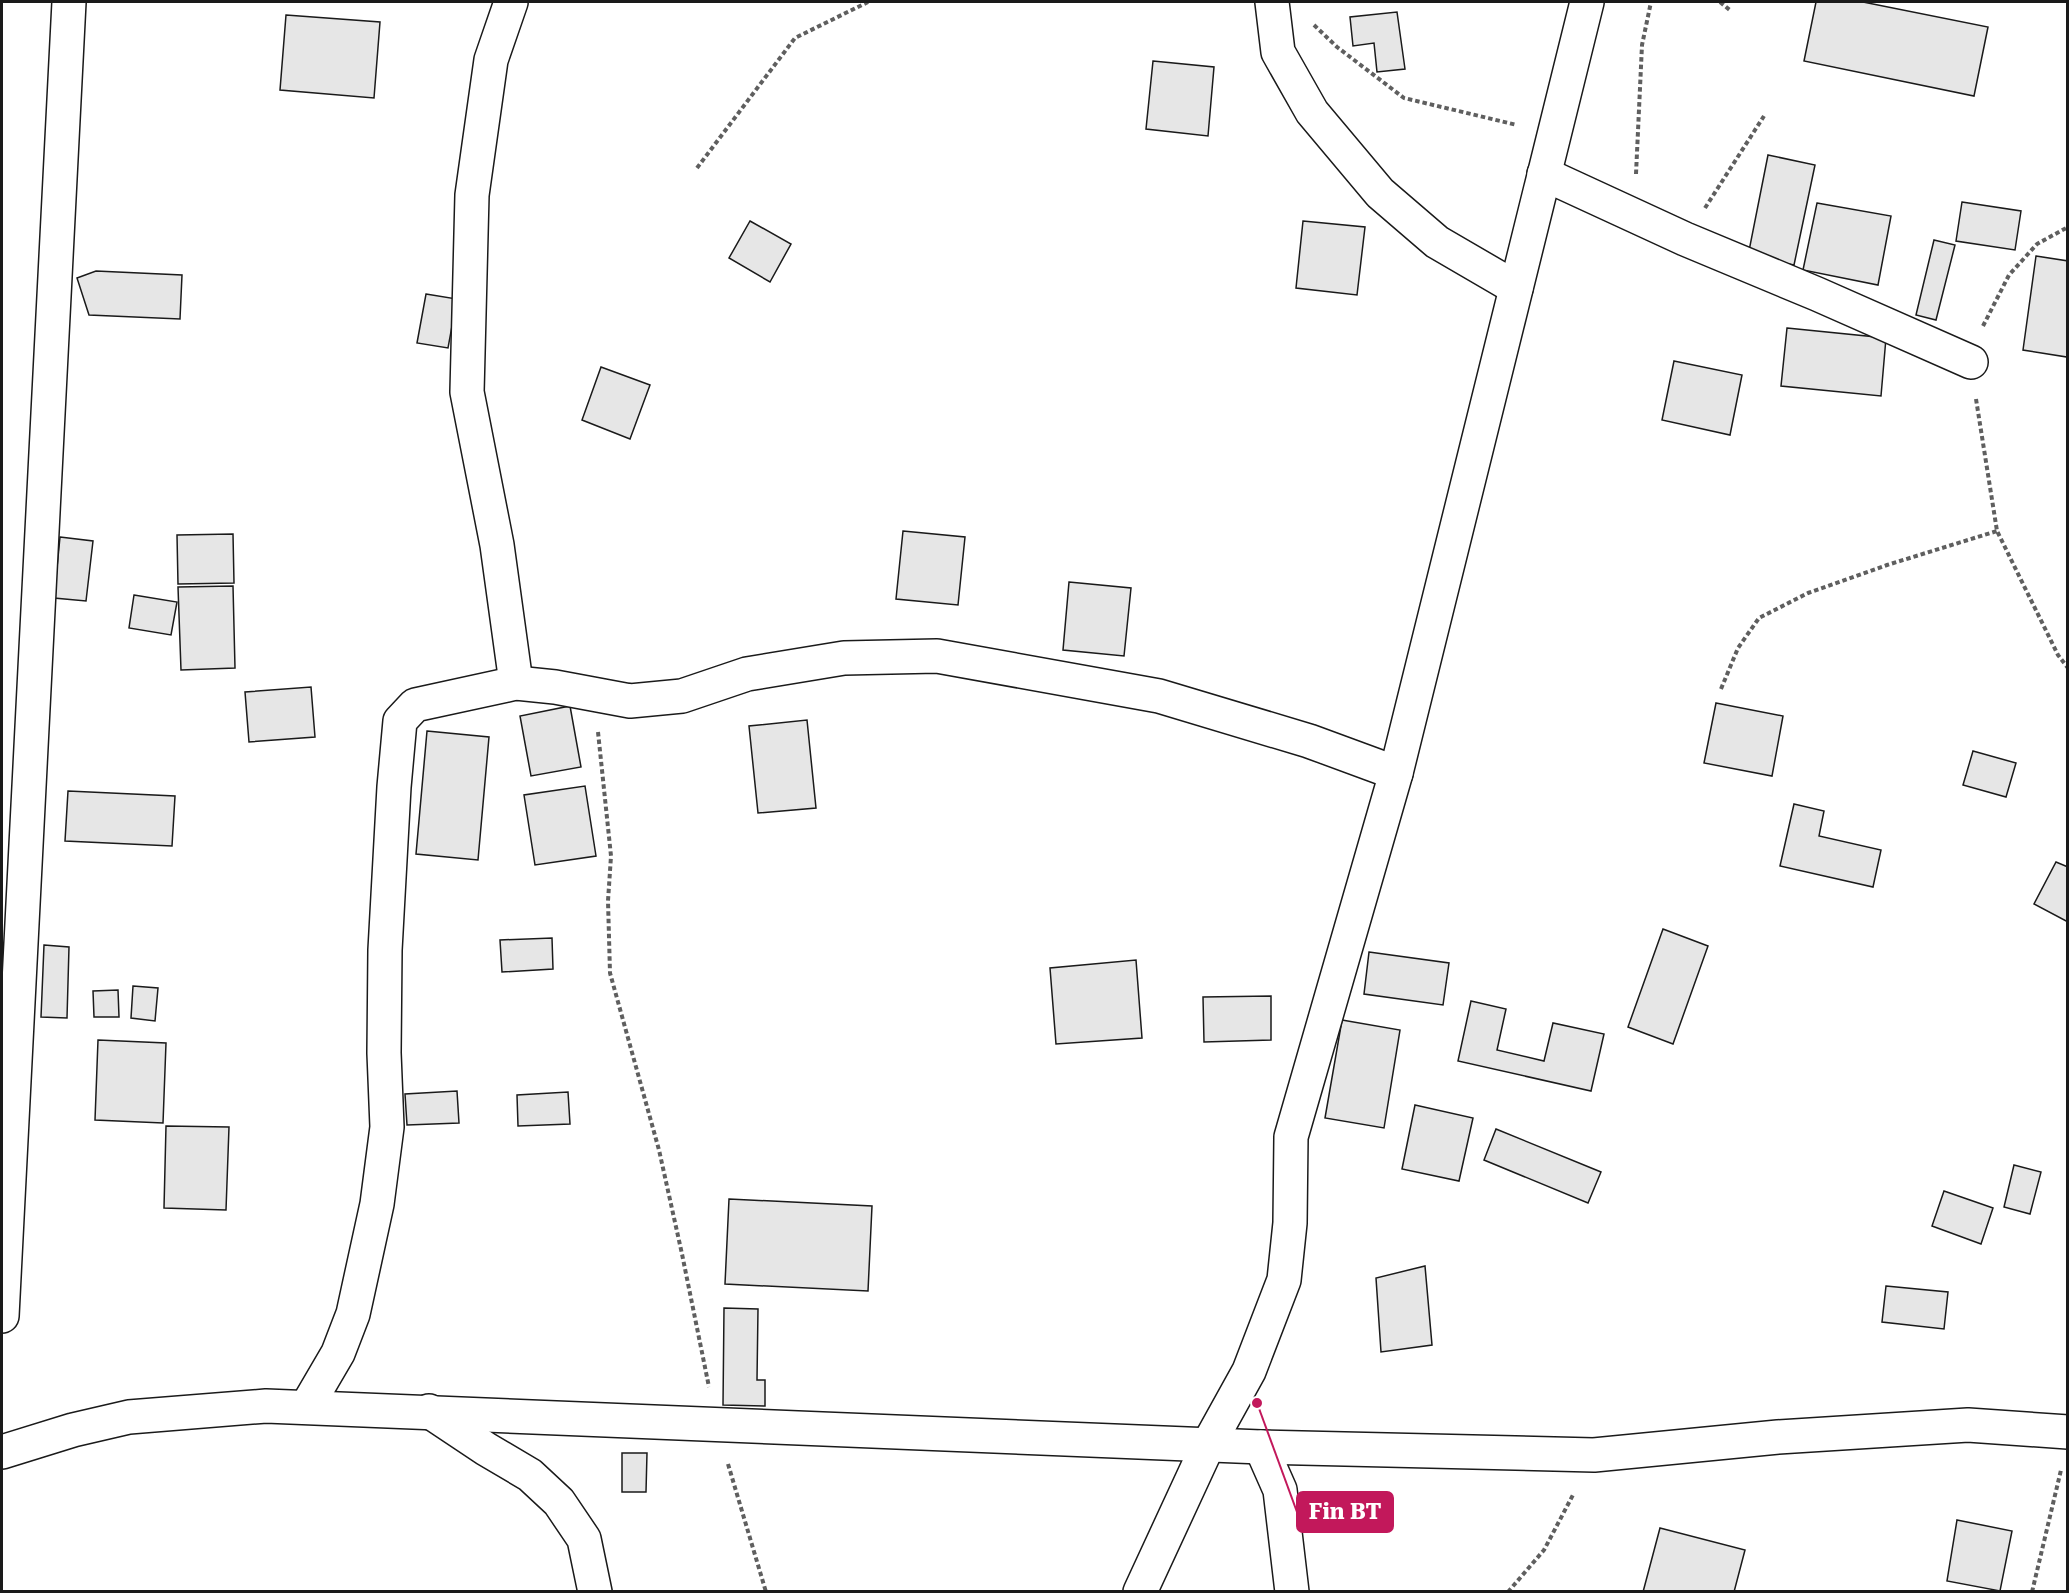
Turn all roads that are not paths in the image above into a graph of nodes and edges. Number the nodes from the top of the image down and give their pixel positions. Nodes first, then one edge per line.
1 (69, 2) edge
2 (511, 2) edge
3 (1272, 2) edge
4 (1587, 2) edge
5 (1544, 174) junction
6 (1516, 288) junction
7 (1971, 362) road end
8 (516, 683) junction
9 (1395, 773) junction
10 (2, 1316) edge
11 (307, 1406) junction
12 (429, 1411) junction
13 (2067, 1432) edge
14 (1208, 1445) junction
15 (1262, 1447) junction
16 (2, 1452) edge
17 (595, 1592) edge
18 (1140, 1592) edge
19 (1292, 1592) edge

1 - 10 street
2 - 8 street
3 - 6 street
4 - 5 street
5 - 6 street
5 - 7 street
6 - 9 street
8 - 9 street
8 - 11 street
9 - 14 street
11 - 12 street
11 - 16 street
12 - 14 street
12 - 17 street
13 - 15 street
14 - 15 street
14 - 18 street
15 - 19 street

